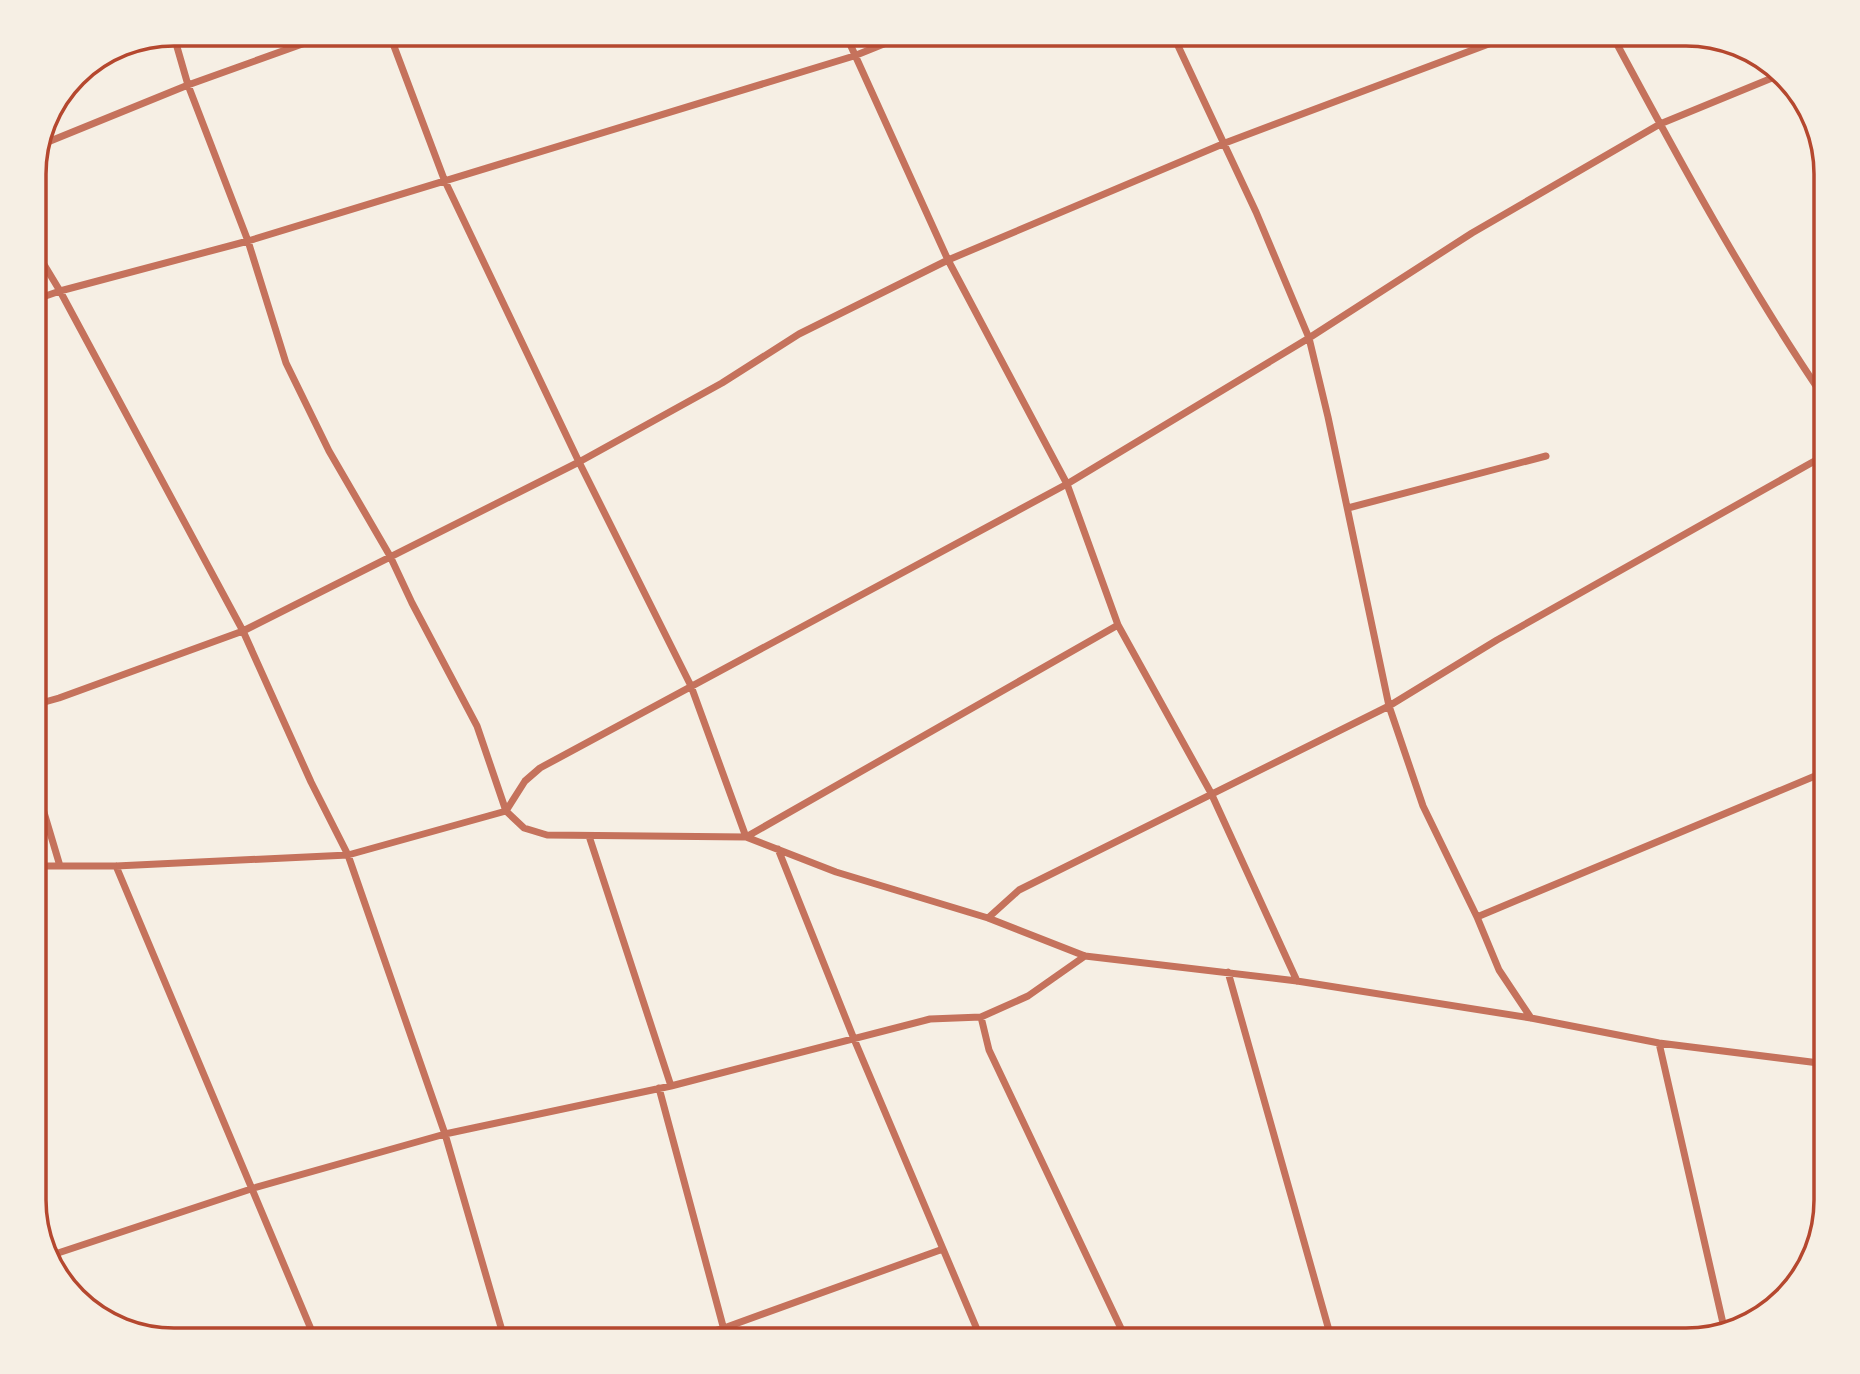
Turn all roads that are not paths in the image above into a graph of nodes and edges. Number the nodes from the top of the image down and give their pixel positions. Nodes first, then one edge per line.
1 (177, 46) edge
2 (297, 46) edge
3 (394, 46) edge
4 (850, 46) edge
5 (877, 46) edge
6 (1178, 46) edge
7 (1483, 46) edge
8 (1618, 46) edge
9 (854, 55) junction
10 (1771, 78) edge
11 (188, 85) junction
12 (1660, 124) junction
13 (50, 141) edge
14 (1224, 143) junction
15 (444, 179) junction
16 (248, 241) junction
17 (948, 260) junction
18 (46, 268) edge
19 (60, 291) junction
20 (46, 296) edge
21 (1309, 338) junction
22 (1814, 383) edge
23 (1546, 456) dead end
24 (1814, 461) edge
25 (579, 463) junction
26 (1067, 484) junction
27 (1348, 508) junction
28 (390, 556) junction
29 (1118, 625) junction
30 (243, 631) junction
31 (691, 686) junction
32 (46, 702) edge
33 (1389, 706) junction
34 (1814, 776) edge
35 (1211, 793) junction
36 (506, 811) junction
37 (46, 819) edge
38 (589, 836) junction
39 (746, 837) junction
40 (778, 849) junction
41 (348, 855) junction
42 (46, 866) edge
43 (60, 866) junction
44 (116, 866) junction
45 (1478, 917) junction
46 (989, 918) junction
47 (1086, 956) junction
48 (1228, 972) junction
49 (1297, 981) junction
50 (981, 1017) junction
51 (1531, 1018) junction
52 (854, 1039) junction
53 (1659, 1043) junction
54 (1814, 1062) edge
55 (671, 1086) junction
56 (659, 1088) junction
57 (445, 1134) junction
58 (254, 1188) junction
59 (943, 1249) junction
60 (57, 1253) edge
61 (1723, 1323) edge
62 (311, 1328) edge
63 (501, 1328) edge
64 (724, 1328) joint
65 (976, 1328) edge
66 (1122, 1328) edge
67 (1328, 1328) edge

1 - 11 street
2 - 11 street
3 - 15 street
4 - 9 street
5 - 9 street
6 - 14 street
7 - 14 street
8 - 12 street
9 - 15 street
9 - 17 street
10 - 12 street
11 - 13 street
11 - 16 street
12 - 21 street
12 - 22 street
14 - 17 street
14 - 21 street
15 - 16 street
15 - 25 street
16 - 19 street
16 - 28 street
17 - 25 street
17 - 26 street
18 - 19 street
19 - 20 street
19 - 30 street
21 - 26 street
21 - 27 street
23 - 27 street
24 - 33 street
25 - 28 street
25 - 31 street
26 - 29 street
26 - 31 street
27 - 33 street
28 - 30 street
28 - 36 street
29 - 35 street
29 - 39 street
30 - 32 street
30 - 41 street
31 - 36 street
31 - 39 street
33 - 35 street
33 - 45 street
34 - 45 street
35 - 46 street
35 - 49 street
36 - 38 street
36 - 41 street
37 - 43 street
38 - 39 street
38 - 55 street
39 - 40 street
40 - 46 street
40 - 52 street
41 - 44 street
41 - 57 street
42 - 43 street
43 - 44 street
44 - 58 street
45 - 51 street
46 - 47 street
47 - 48 street
47 - 50 street
48 - 49 street
48 - 67 street
49 - 51 street
50 - 52 street
50 - 66 street
51 - 53 street
52 - 55 street
52 - 59 street
53 - 54 street
53 - 61 street
55 - 56 street
56 - 57 street
56 - 64 street
57 - 58 street
57 - 63 street
58 - 60 street
58 - 62 street
59 - 64 street
59 - 65 street

